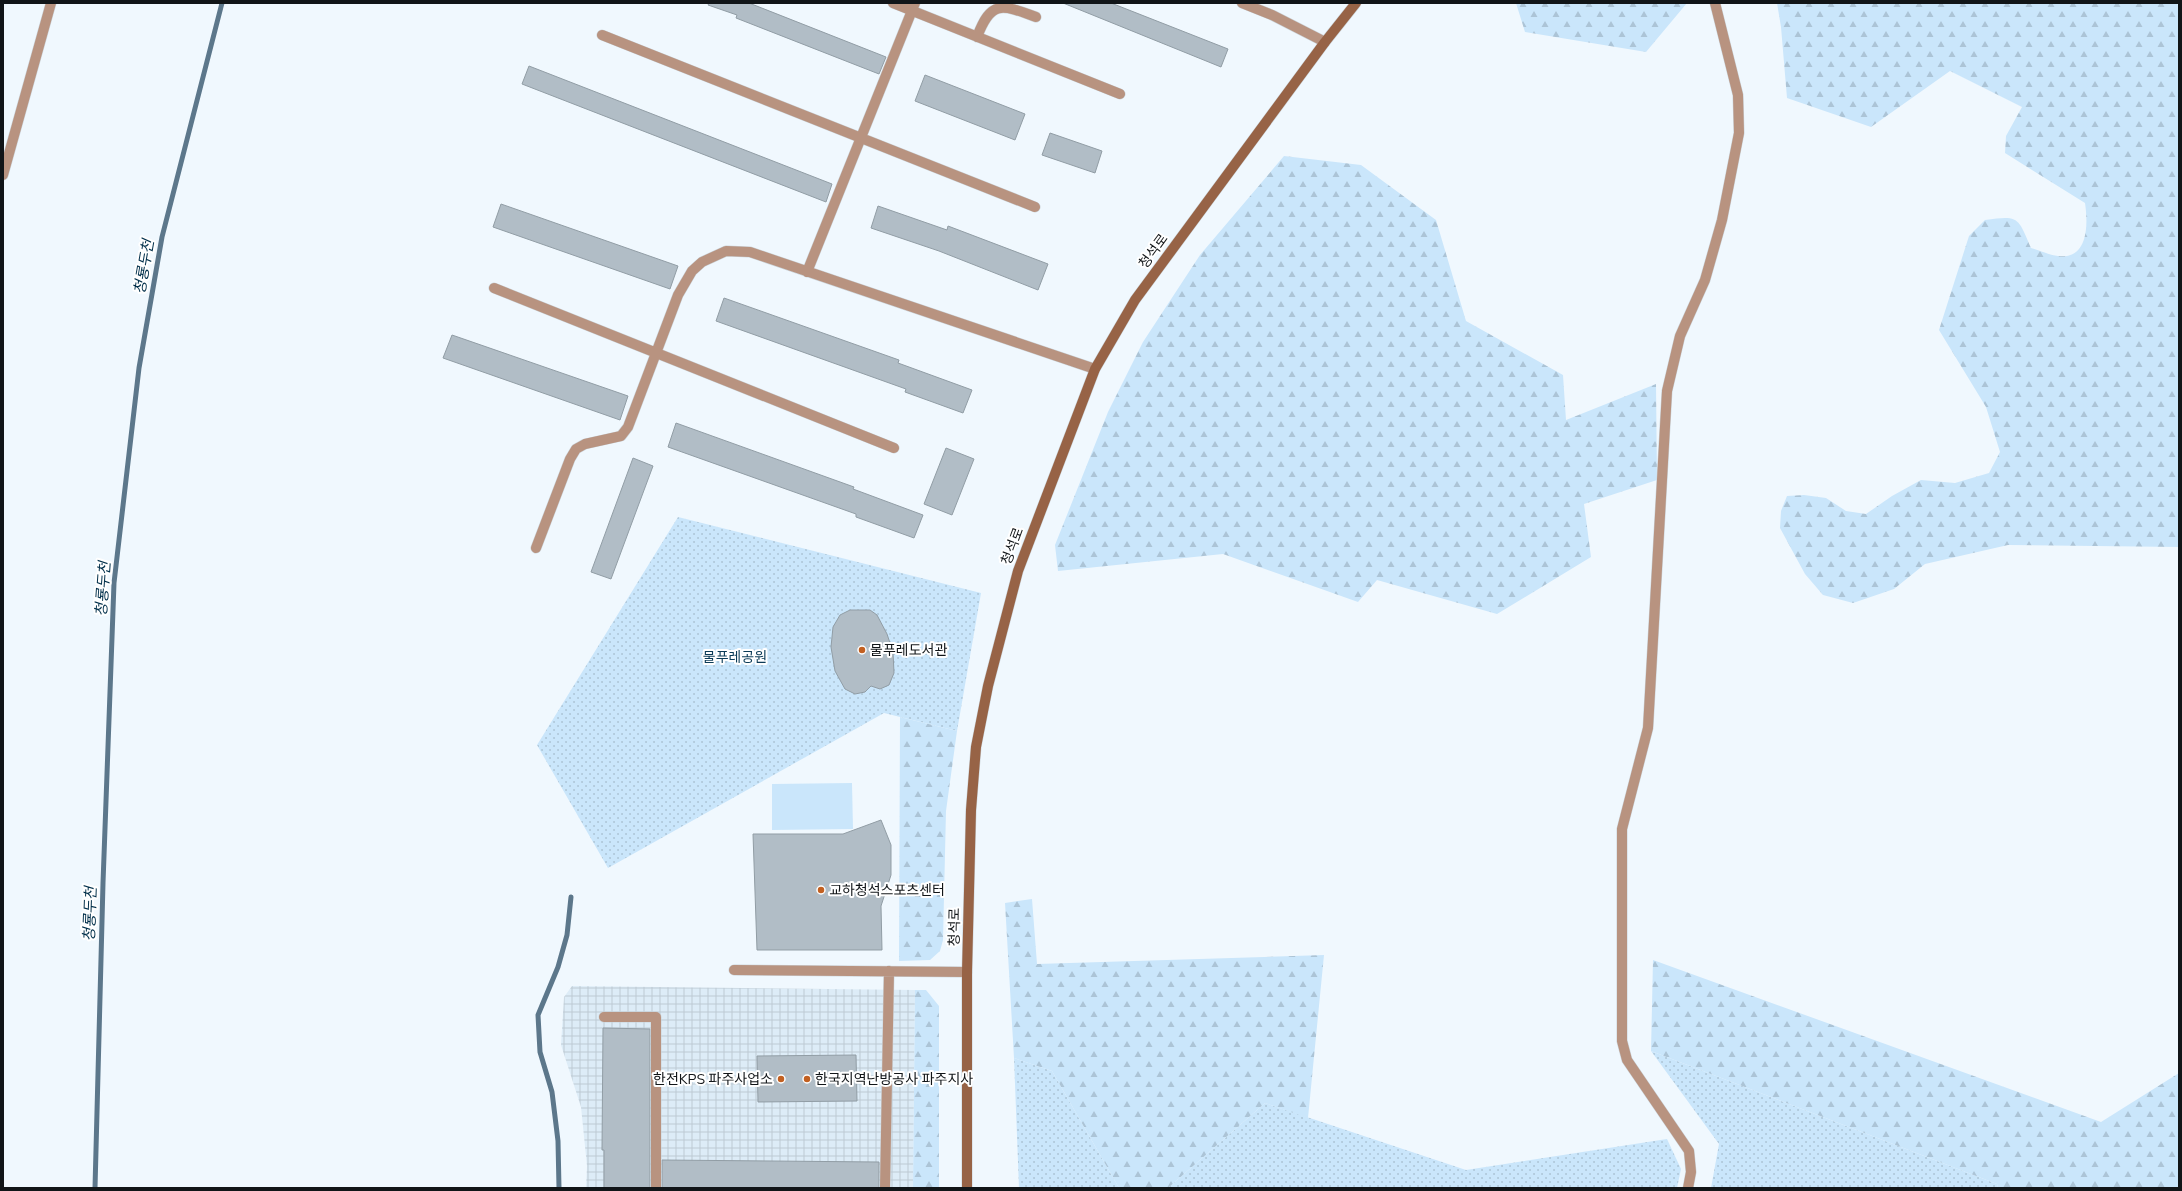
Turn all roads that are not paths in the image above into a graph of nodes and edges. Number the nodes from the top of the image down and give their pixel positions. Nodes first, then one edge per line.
1 (51, 3) edge
2 (893, 3) edge
3 (1242, 3) edge
4 (1356, 3) edge
5 (1715, 3) edge
6 (913, 7) edge
7 (1036, 18) dead end
8 (602, 35) dead end
9 (977, 36) junction
10 (1325, 42) junction
11 (1120, 94) dead end
12 (861, 138) junction
13 (3, 175) edge
14 (1035, 207) dead end
15 (806, 272) junction
16 (494, 288) dead end
17 (656, 353) junction
18 (1095, 369) junction
19 (894, 448) dead end
20 (536, 548) dead end
21 (734, 970) dead end
22 (889, 971) junction
23 (967, 972) junction
24 (604, 1017) dead end
25 (656, 1188) edge
26 (885, 1188) edge
27 (967, 1188) edge
28 (1688, 1188) edge

1 - 13 street
2 - 6 street
3 - 10 street
4 - 10 main road, 청석로
5 - 28 street
6 - 9 street
6 - 12 street
7 - 9 street
8 - 12 street
9 - 11 street
10 - 18 main road, 청석로
12 - 14 street
12 - 15 street
15 - 17 street
15 - 18 street
16 - 17 street
17 - 19 street
17 - 20 street
18 - 23 main road, 청석로
21 - 22 street
22 - 23 street
22 - 26 street
23 - 27 main road, 청석로
24 - 25 street

